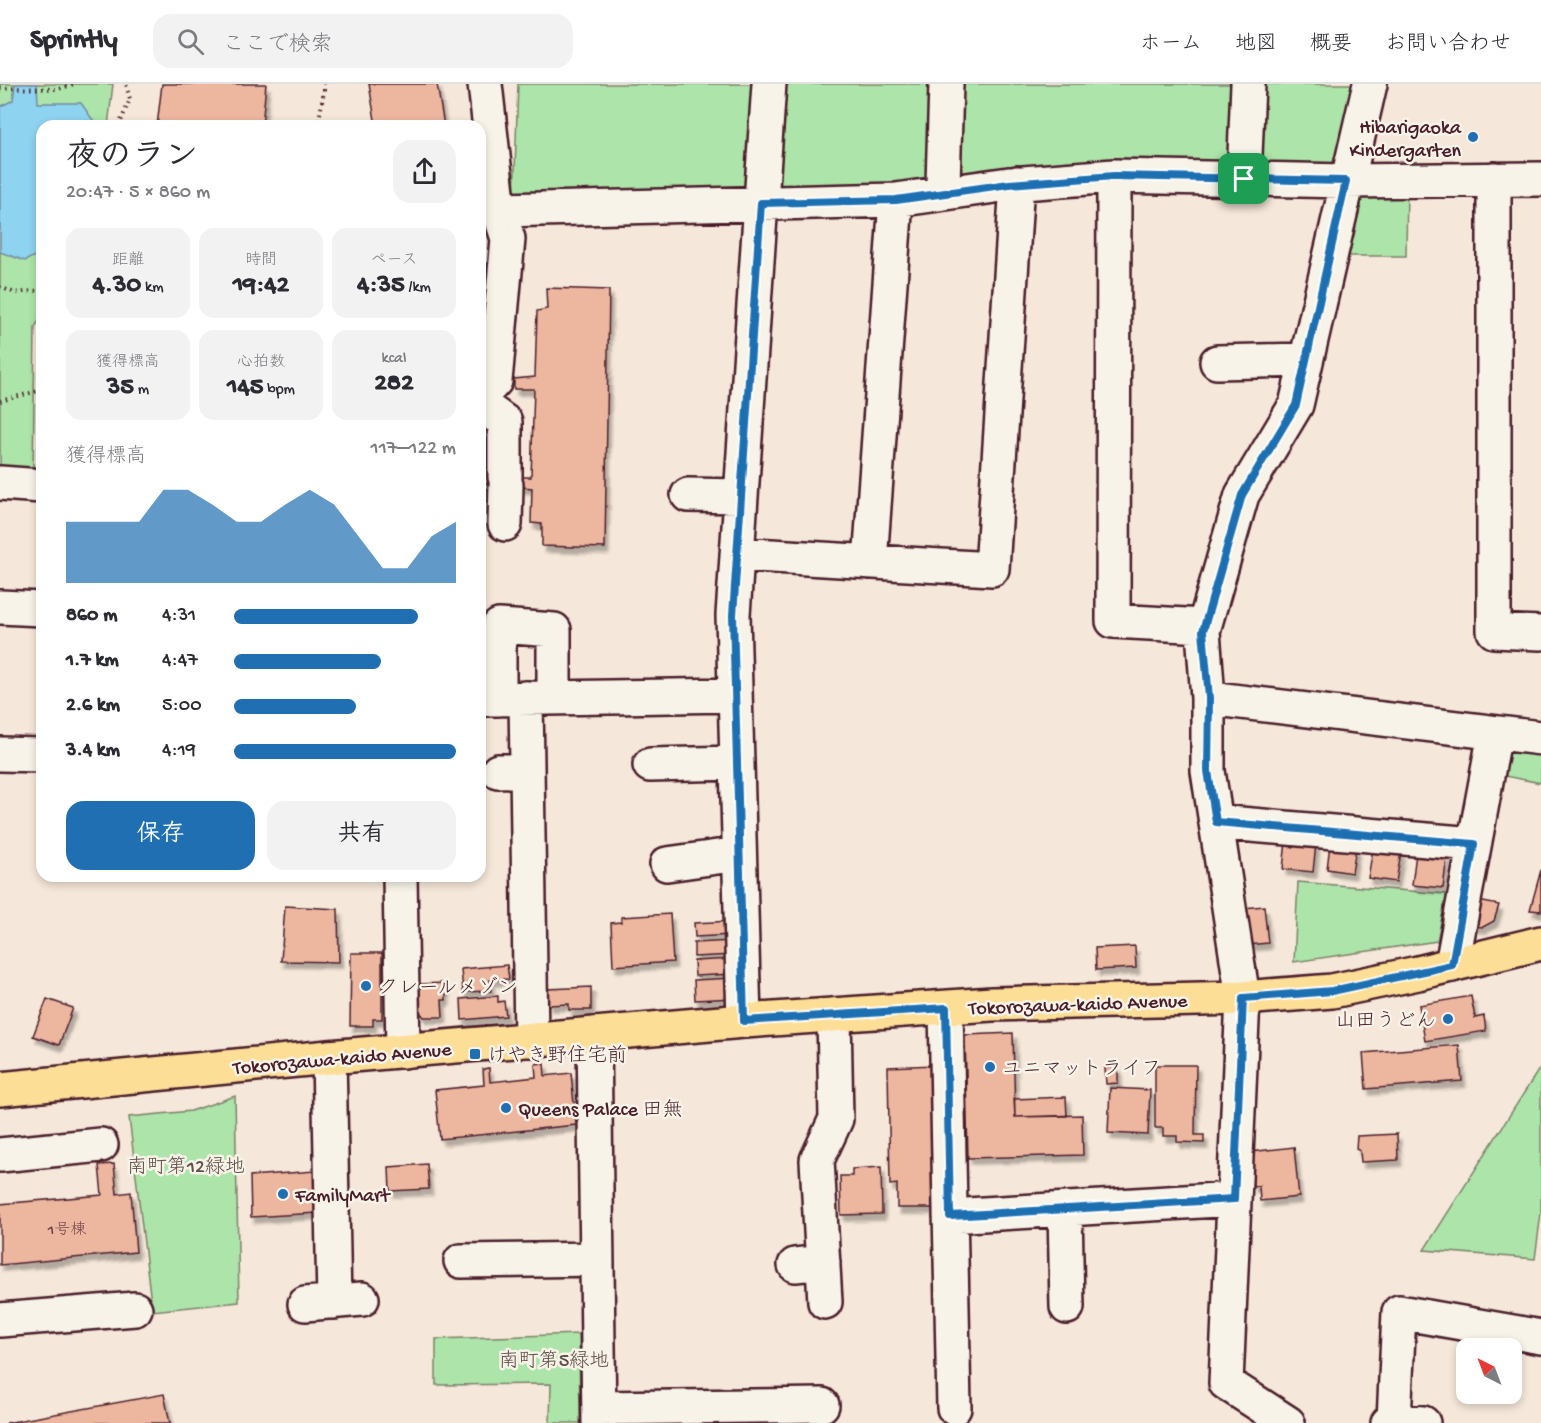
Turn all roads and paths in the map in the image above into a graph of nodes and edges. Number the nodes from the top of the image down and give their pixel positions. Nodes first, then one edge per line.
1 (74, 84) edge
2 (126, 84) edge
3 (324, 84) edge
4 (485, 84) edge
5 (769, 84) edge
6 (946, 84) edge
7 (1248, 84) edge
8 (1370, 84) edge
9 (0, 88) edge
10 (121, 120) edge
11 (319, 120) edge
12 (1114, 176) junction
13 (1541, 178) edge
14 (1244, 179) junction
15 (1494, 179) junction
16 (1346, 181) junction
17 (1017, 183) junction
18 (943, 184) dead end
19 (896, 200) junction
20 (761, 203) junction
21 (499, 210) junction
22 (0, 287) edge
23 (36, 291) edge
24 (1306, 360) junction
25 (1217, 362) dead end
26 (486, 391) edge
27 (36, 392) edge
28 (0, 401) edge
29 (486, 408) edge
30 (0, 483) edge
31 (36, 486) edge
32 (688, 495) dead end
33 (741, 496) junction
34 (505, 524) dead end
35 (737, 554) junction
36 (870, 562) junction
37 (0, 607) edge
38 (36, 609) edge
39 (1204, 626) junction
40 (1541, 633) edge
41 (735, 695) junction
42 (515, 698) edge
43 (1209, 698) junction
44 (1495, 733) junction
45 (1541, 738) edge
46 (0, 754) edge
47 (36, 755) edge
48 (737, 763) junction
49 (650, 765) dead end
50 (1216, 822) junction
51 (1474, 844) junction
52 (739, 854) junction
53 (667, 864) dead end
54 (400, 882) edge
55 (1541, 943) edge
56 (1452, 965) junction
57 (1243, 998) junction
58 (946, 1008) junction
59 (834, 1015) junction
60 (744, 1021) junction
61 (594, 1034) junction
62 (531, 1040) junction
63 (403, 1051) junction
64 (329, 1057) junction
65 (0, 1089) edge
66 (101, 1145) dead end
67 (0, 1155) edge
68 (1234, 1199) junction
69 (1065, 1209) junction
70 (950, 1216) junction
71 (596, 1258) junction
72 (461, 1261) dead end
73 (334, 1302) dead end
74 (825, 1302) dead end
75 (1067, 1307) dead end
76 (135, 1309) dead end
77 (0, 1320) edge
78 (1541, 1337) edge
79 (822, 1405) dead end
80 (954, 1408) dead end
81 (599, 1415) edge
82 (1402, 1422) edge
83 (1288, 1423) edge

1 - 9 path
2 - 10 path
3 - 11 path
4 - 21 street
5 - 20 street
6 - 18 street
7 - 14 street
8 - 16 street
12 - 14 street
12 - 17 street
12 - 39 street
13 - 15 street
14 - 16 street
15 - 16 street
15 - 40 street
16 - 24 street
17 - 19 street
17 - 36 street
19 - 20 street
19 - 36 street
20 - 21 street
20 - 33 street
21 - 26 street
22 - 23 path
24 - 25 street
24 - 39 street
27 - 28 path
29 - 34 street
30 - 31 street
32 - 33 street
33 - 35 street
35 - 36 street
35 - 41 street
37 - 38 street
39 - 43 street
41 - 42 street
41 - 48 street
42 - 62 street
43 - 44 street
43 - 50 street
44 - 45 street
44 - 51 street
46 - 47 street
48 - 49 street
48 - 52 street
50 - 51 street
50 - 57 street
51 - 56 street
52 - 53 street
52 - 60 street
54 - 63 street
55 - 56 main road, Tokorozawa-kaido Avenue
56 - 57 main road, Tokorozawa-kaido Avenue
57 - 58 main road, Tokorozawa-kaido Avenue
57 - 68 street
58 - 59 main road, Tokorozawa-kaido Avenue
58 - 70 street
59 - 60 main road, Tokorozawa-kaido Avenue
59 - 74 street
60 - 61 main road, Tokorozawa-kaido Avenue
61 - 62 main road, Tokorozawa-kaido Avenue
61 - 71 street
62 - 63 main road, Tokorozawa-kaido Avenue
63 - 64 main road, Tokorozawa-kaido Avenue
64 - 65 main road, Tokorozawa-kaido Avenue
64 - 73 street
66 - 67 street
68 - 69 street
68 - 83 street
69 - 70 street
69 - 75 street
70 - 80 street
71 - 72 street
71 - 81 street
76 - 77 street
78 - 82 street
79 - 81 street

